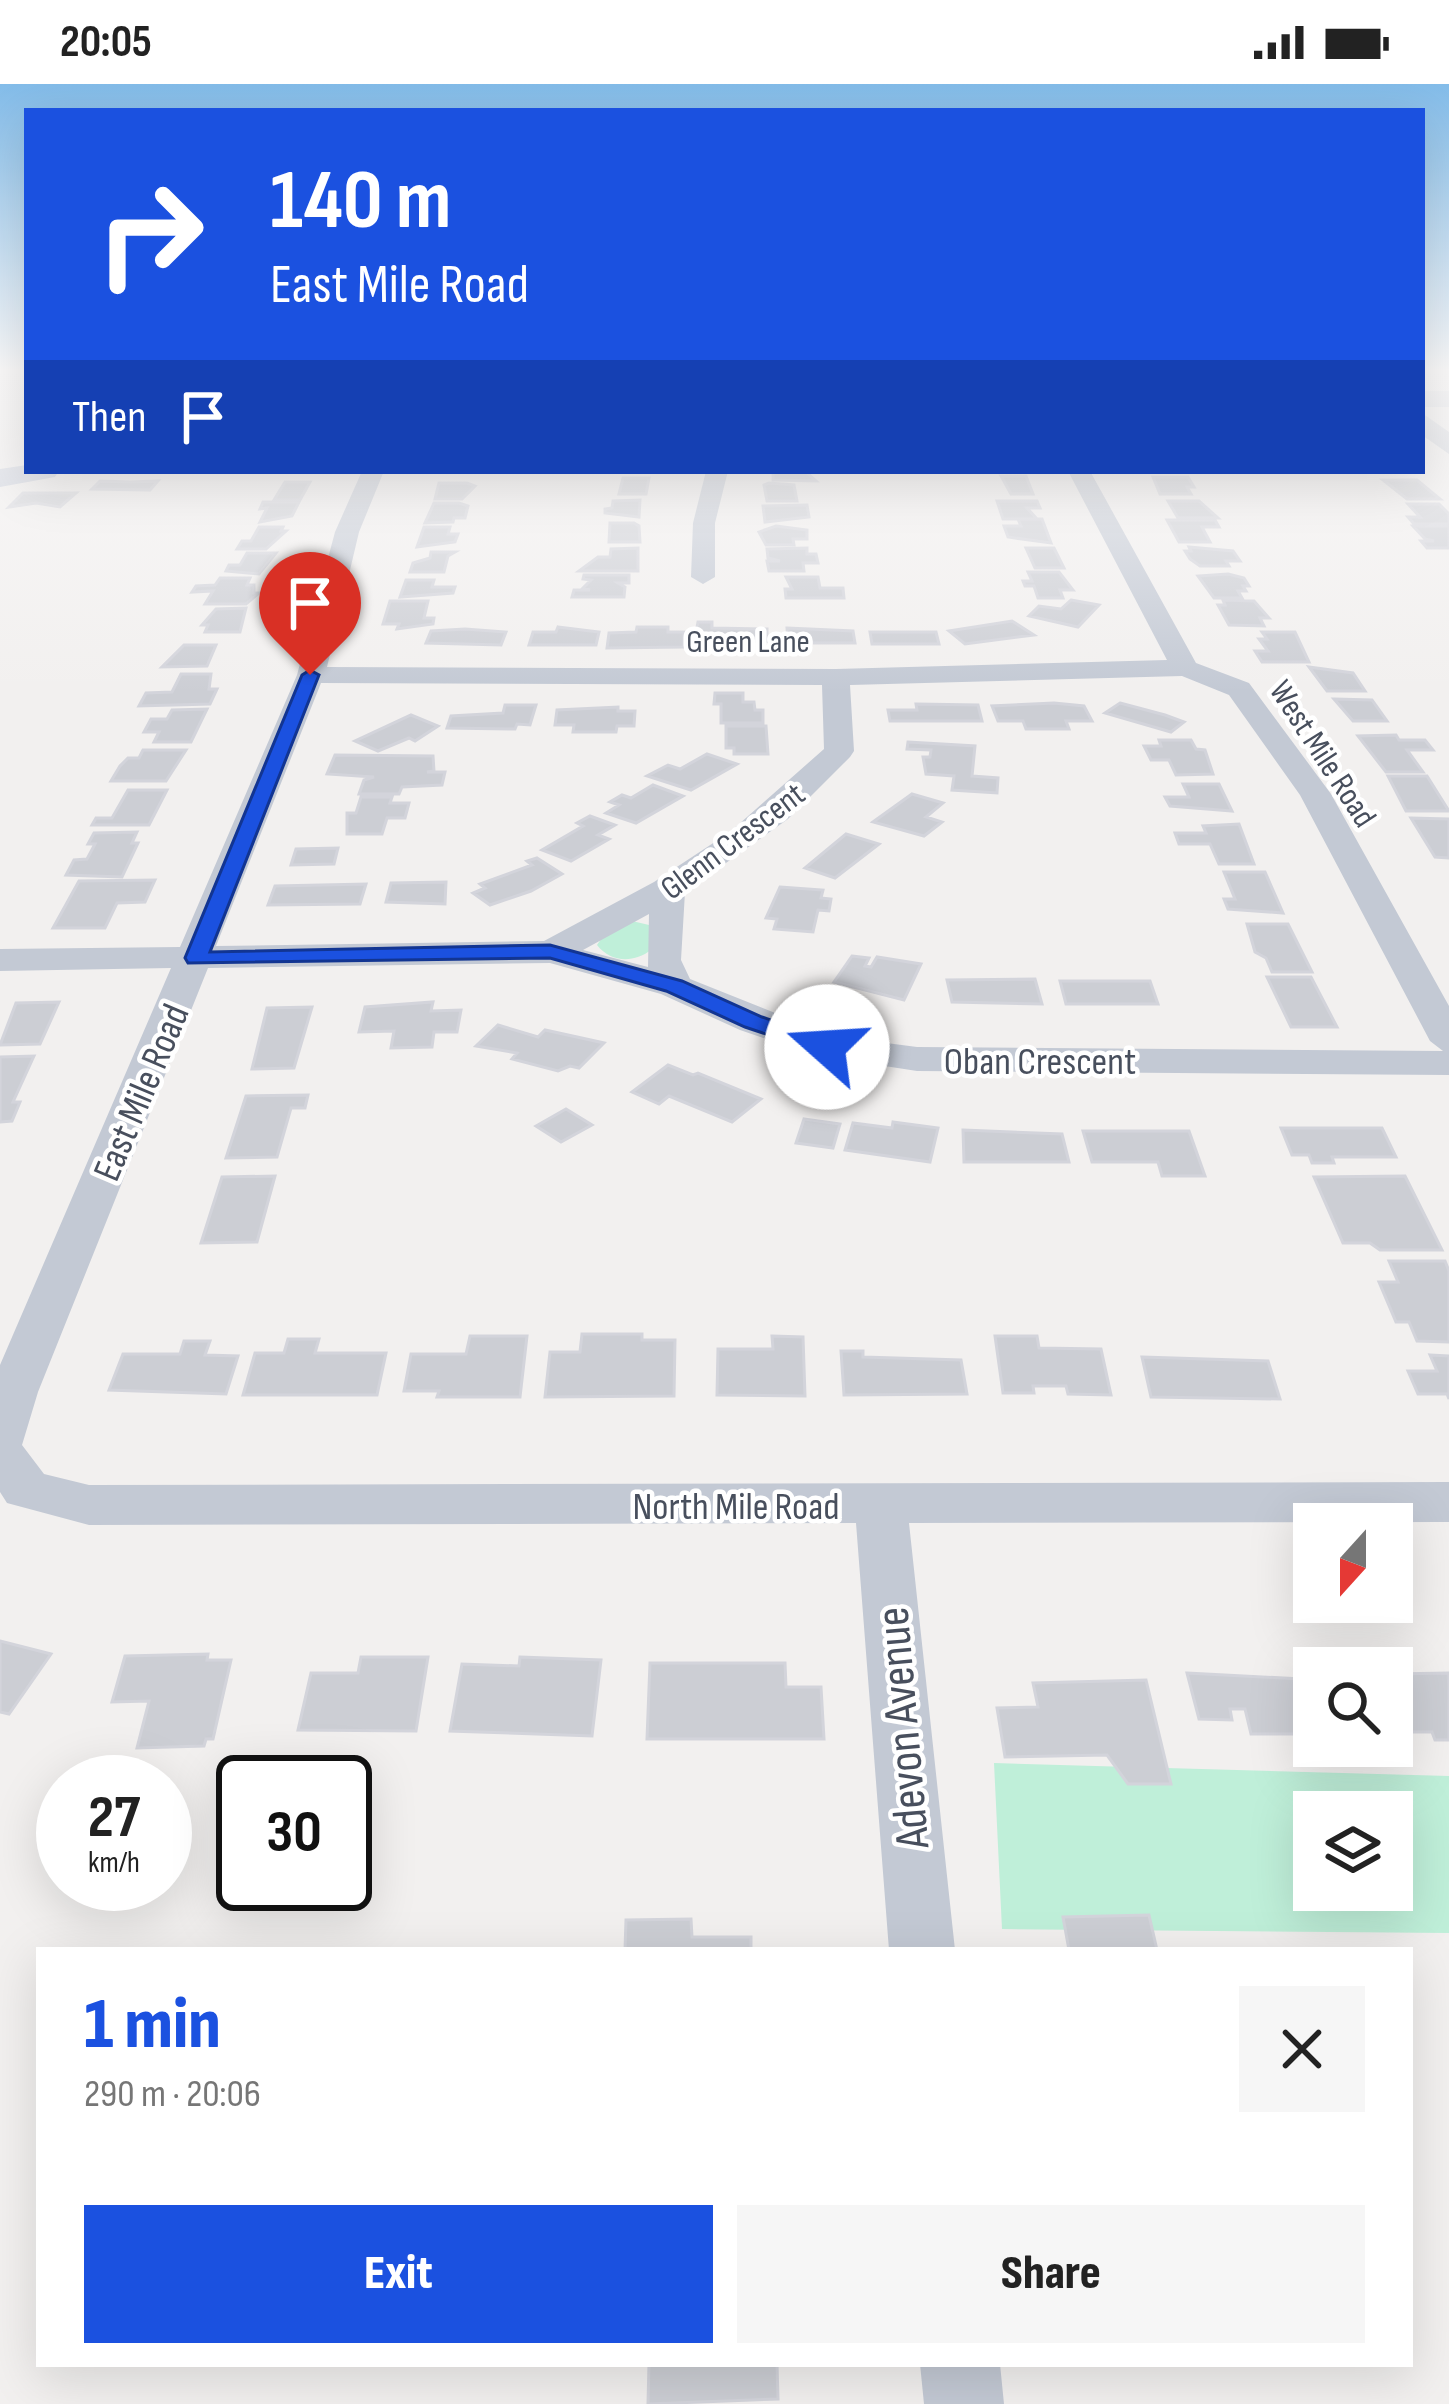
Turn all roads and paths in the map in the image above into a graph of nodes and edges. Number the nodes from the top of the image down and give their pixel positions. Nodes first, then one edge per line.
1 (371, 475) edge
2 (716, 475) edge
3 (1081, 475) edge
4 (703, 577) dead end
5 (1186, 668) junction
6 (310, 675) junction
7 (836, 677) junction
8 (668, 892) junction
9 (550, 952) junction
10 (196, 958) junction
11 (0, 960) edge
12 (674, 986) junction
13 (1449, 1041) edge
14 (1449, 1063) edge
15 (0, 1440) edge
16 (13, 1471) edge
17 (1449, 1502) edge
18 (880, 1505) junction
19 (922, 1947) edge
20 (960, 2367) edge
21 (964, 2404) edge

1 - 6 street, East Mile Road
2 - 4 street
3 - 5 street
5 - 7 street, Green Lane
5 - 13 street, West Mile Road
6 - 7 street, Green Lane
6 - 10 street, East Mile Road
7 - 8 street, Glenn Crescent
8 - 9 street, Glenn Crescent
8 - 12 street
9 - 10 street, Oban Crescent
9 - 12 street, Oban Crescent
10 - 11 street, Oban Crescent
10 - 15 street, East Mile Road
12 - 14 street, Oban Crescent
16 - 18 street, North Mile Road
17 - 18 street, North Mile Road
18 - 19 street, Adevon Avenue
20 - 21 street

